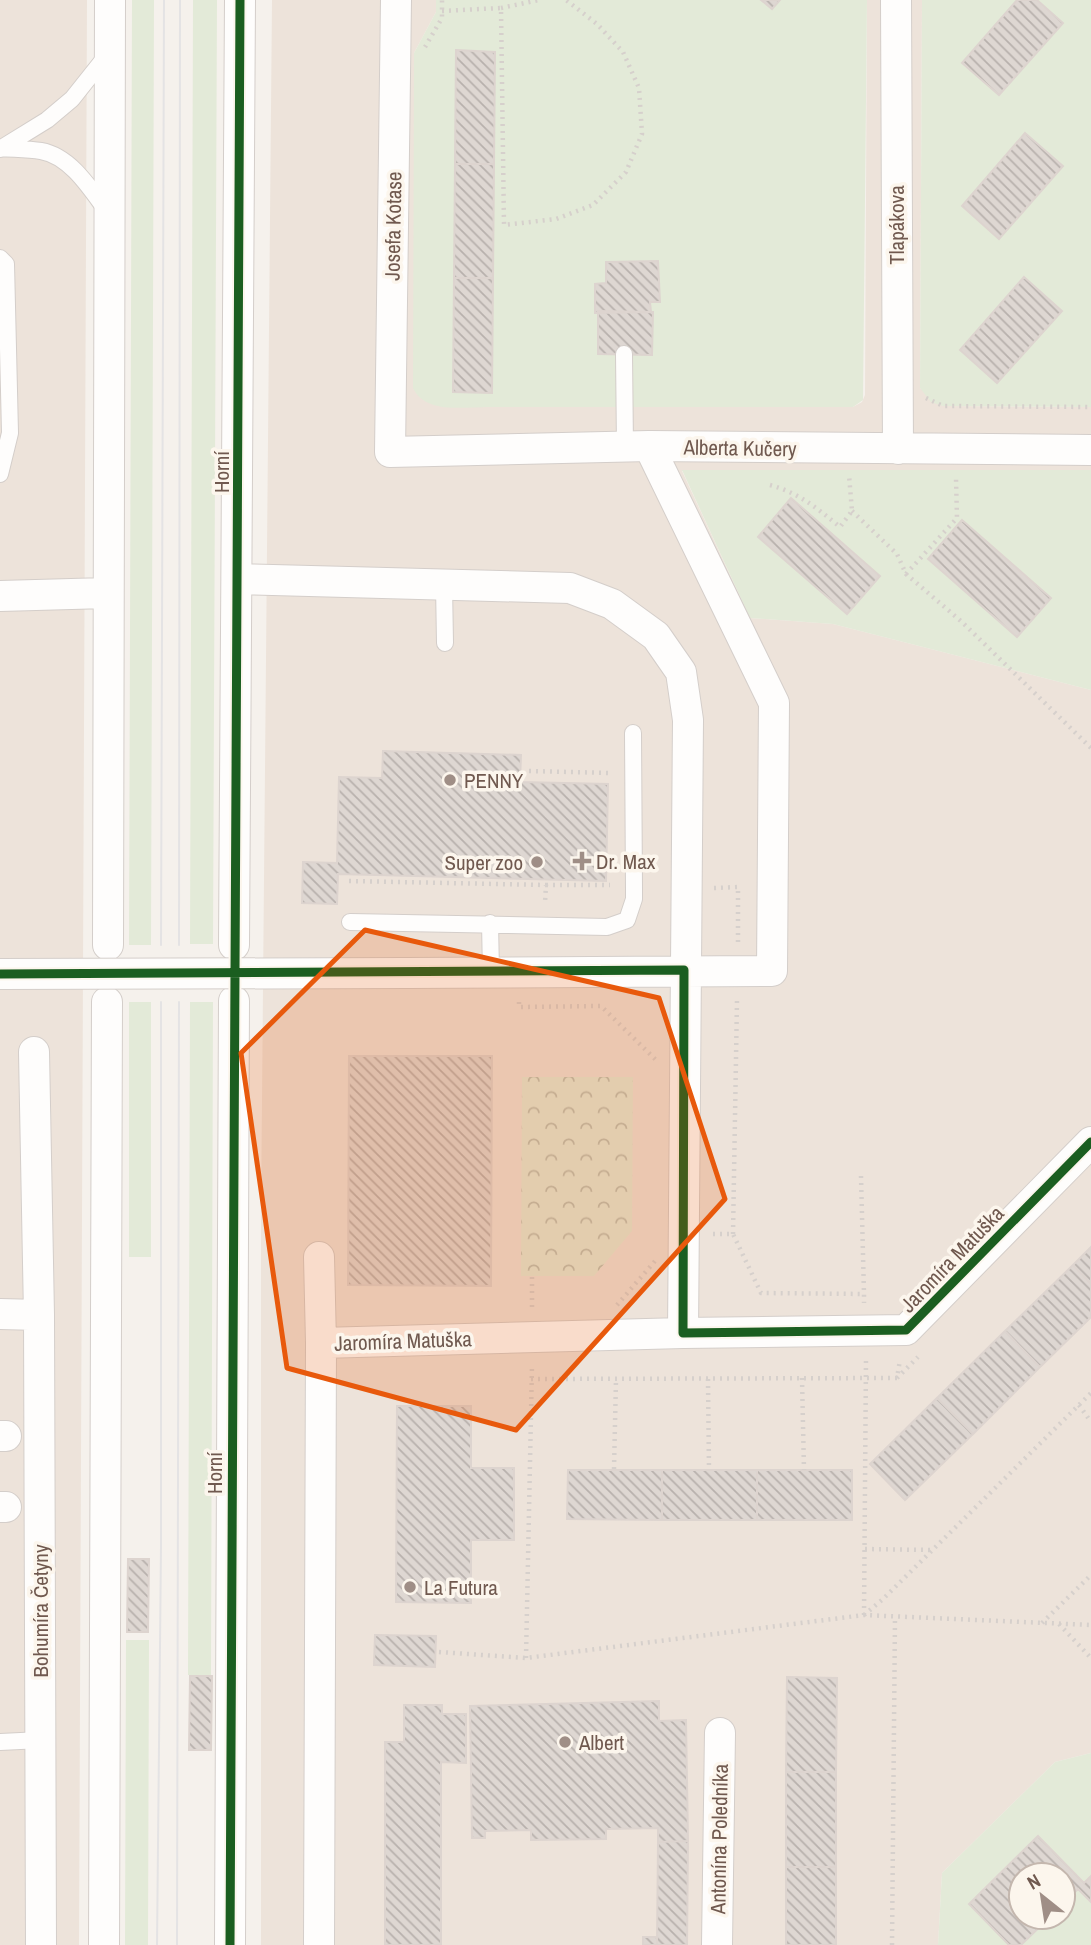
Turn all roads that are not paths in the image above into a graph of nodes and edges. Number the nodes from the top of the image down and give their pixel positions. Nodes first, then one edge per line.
1 (110, 0) edge
2 (240, 0) edge
3 (396, 0) edge
4 (897, 0) edge
5 (110, 52) junction
6 (0, 149) edge
7 (109, 214) junction
8 (0, 258) edge
9 (4, 353) edge
10 (624, 354) dead end
11 (637, 447) junction
12 (898, 449) junction
13 (1091, 450) edge
14 (390, 452) joint
15 (0, 474) edge
16 (238, 579) junction
17 (444, 585) junction
18 (107, 593) junction
19 (0, 596) edge
20 (445, 643) dead end
21 (633, 733) dead end
22 (350, 922) dead end
23 (490, 923) junction
24 (108, 945) dead end
25 (234, 945) dead end
26 (684, 970) junction
27 (505, 973) junction
28 (0, 974) edge
29 (234, 1001) dead end
30 (107, 1002) dead end
31 (34, 1052) dead end
32 (1091, 1142) edge
33 (319, 1257) dead end
34 (0, 1314) edge
35 (39, 1315) junction
36 (682, 1333) junction
37 (321, 1343) junction
38 (720, 1733) dead end
39 (41, 1740) junction
40 (0, 1741) edge
41 (41, 1945) edge
42 (104, 1945) edge
43 (230, 1945) edge
44 (319, 1945) edge
45 (717, 1945) edge

1 - 5 street
2 - 16 street, Horní
3 - 14 street, Josefa Kotase
4 - 12 street, Tlapákova
5 - 6 lane
5 - 7 street
6 - 7 lane
7 - 18 street
8 - 9 lane
9 - 15 lane
10 - 11 lane
11 - 12 street, Alberta Kučery
11 - 14 street, Alberta Kučery
11 - 26 street
12 - 13 street, Alberta Kučery
16 - 17 street
16 - 25 street, Horní
17 - 20 lane
17 - 26 street
18 - 19 street
18 - 24 street
21 - 23 lane
22 - 23 lane
23 - 27 lane
26 - 27 street
26 - 36 street
27 - 28 street, bridge
29 - 43 street, Horní
30 - 42 street
31 - 35 street, Bohumíra Četyny
32 - 36 street, Jaromíra Matuška
33 - 37 street
34 - 35 street
35 - 39 street, Bohumíra Četyny
36 - 37 street, Jaromíra Matuška
37 - 44 street, Jaromíra Matuška
38 - 45 street, Antonína Poledníka
39 - 40 lane
39 - 41 street, Bohumíra Četyny

